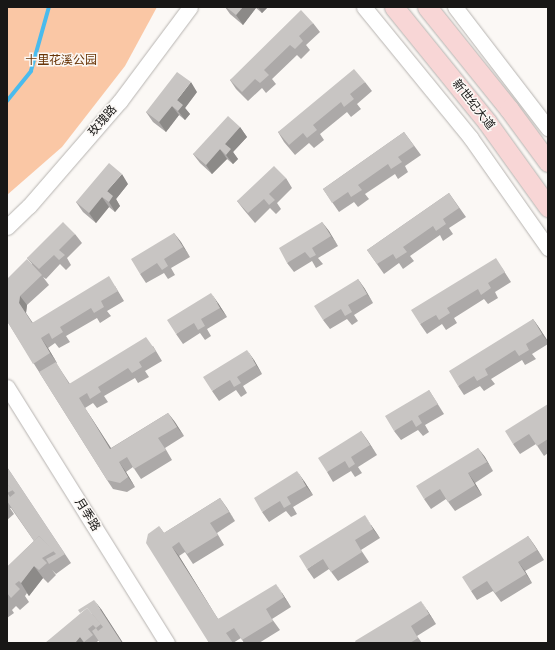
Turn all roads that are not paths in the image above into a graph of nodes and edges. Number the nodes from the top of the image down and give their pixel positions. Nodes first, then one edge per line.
1 (190, 7) edge
2 (364, 7) edge
3 (377, 7) edge
4 (394, 7) edge
5 (427, 7) edge
6 (455, 7) edge
7 (385, 33) junction
8 (548, 128) edge
9 (548, 162) edge
10 (548, 207) edge
11 (7, 227) edge
12 (548, 248) edge
13 (7, 387) edge
14 (167, 643) edge

1 - 11 street, 玫瑰路
2 - 7 street
3 - 7 street
4 - 10 main road, 新世纪大道
5 - 9 main road
6 - 8 street
7 - 12 street
13 - 14 street, 月季路

